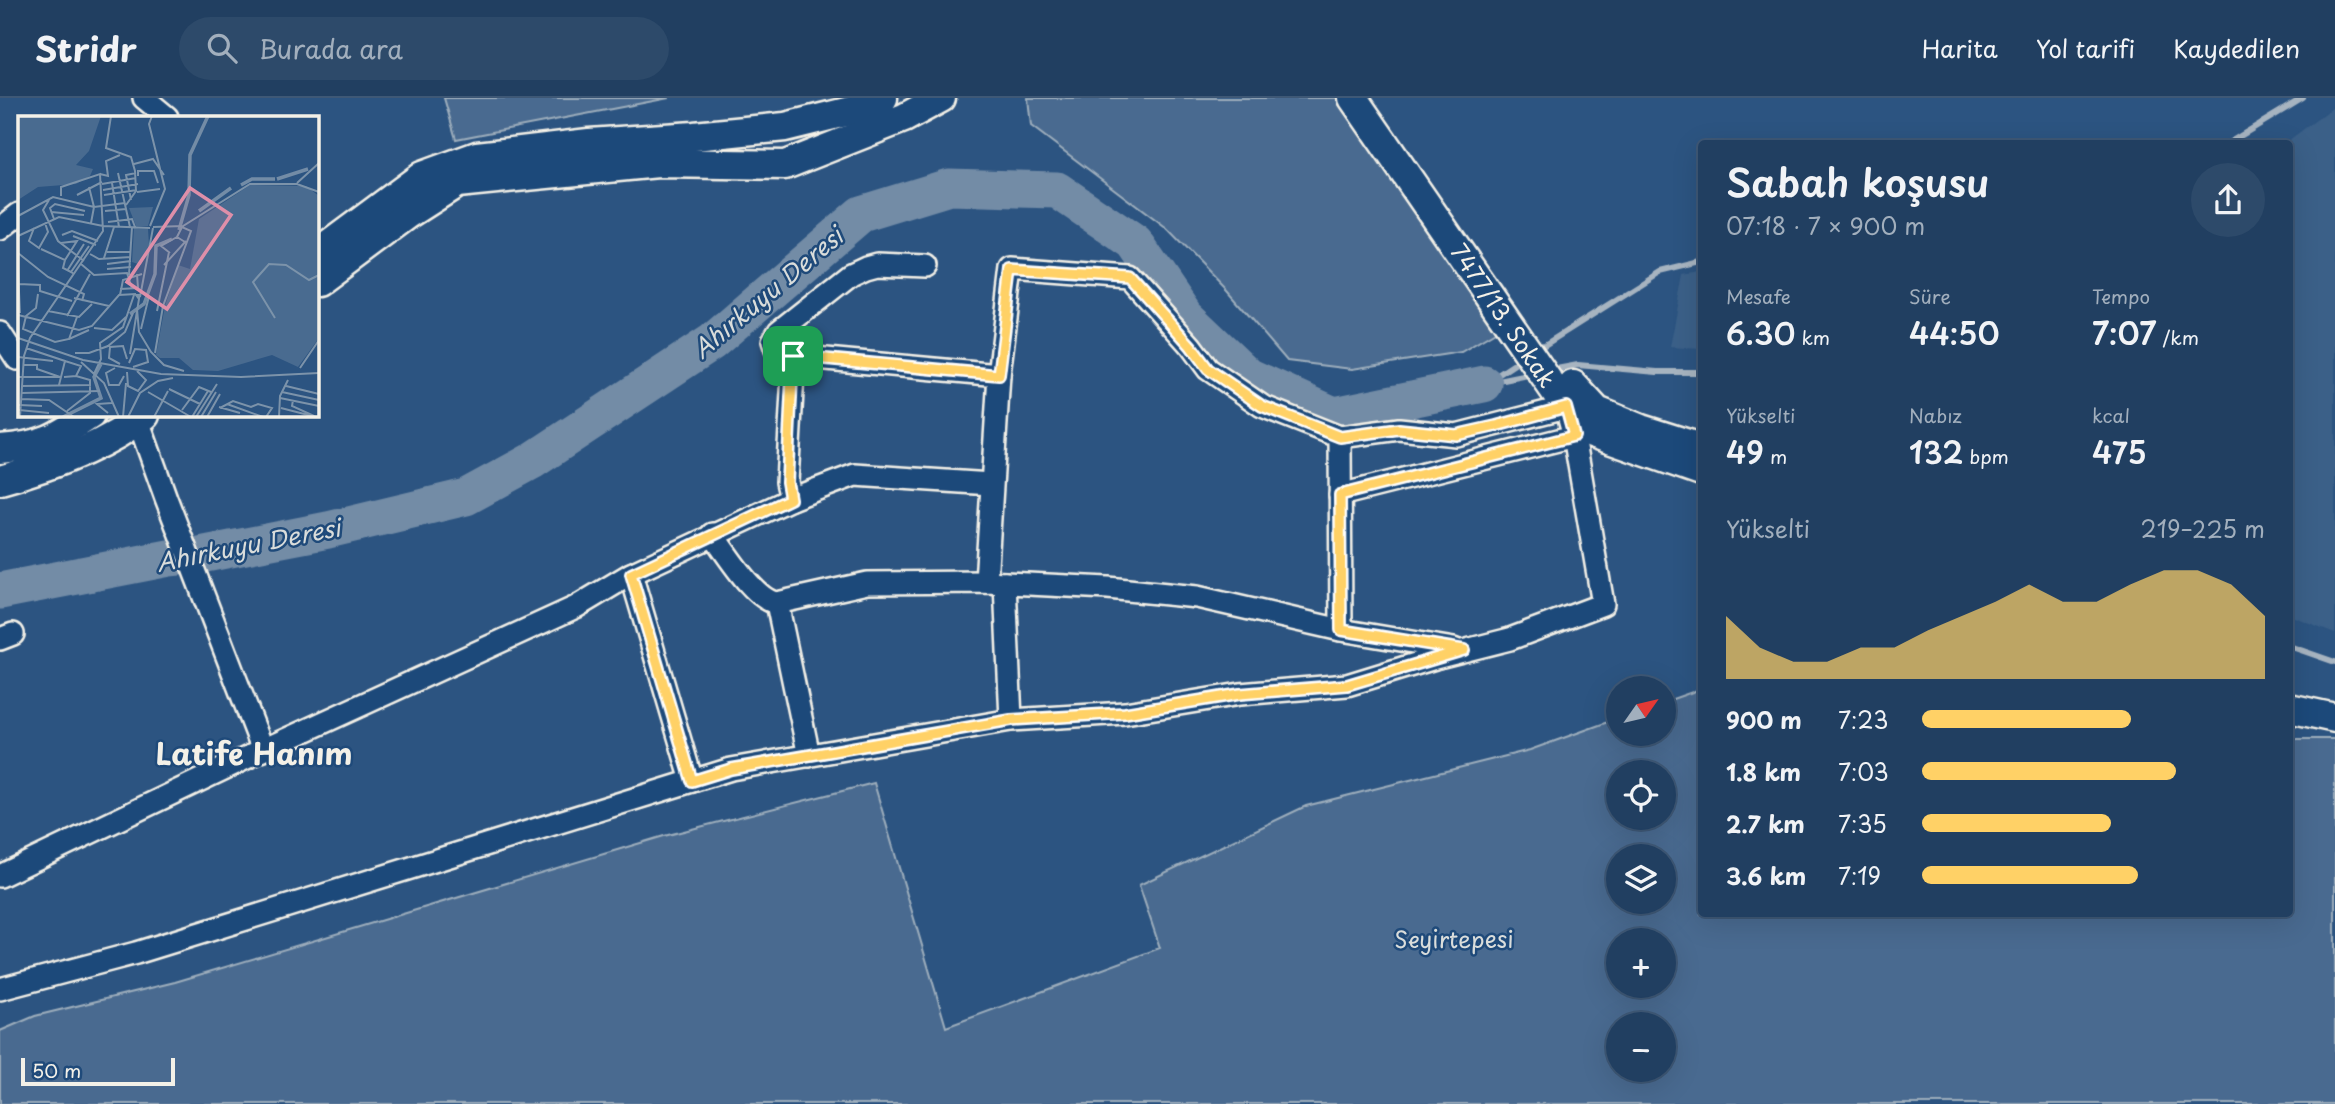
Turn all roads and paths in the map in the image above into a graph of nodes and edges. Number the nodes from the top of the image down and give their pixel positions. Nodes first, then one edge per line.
1 (141, 98) edge
2 (883, 98) edge
3 (941, 98) edge
4 (1353, 98) edge
5 (1375, 98) edge
6 (137, 116) edge
7 (166, 116) edge
8 (18, 215) edge
9 (0, 229) edge
10 (318, 253) edge
11 (925, 266) dead end
12 (318, 281) edge
13 (1522, 326) junction
14 (0, 333) edge
15 (793, 356) junction
16 (18, 358) edge
17 (999, 375) junction
18 (1564, 393) junction
19 (89, 416) edge
20 (142, 417) edge
21 (1574, 436) junction
22 (1340, 437) junction
23 (1698, 446) edge
24 (0, 449) edge
25 (1698, 470) edge
26 (0, 480) edge
27 (991, 484) junction
28 (1340, 495) junction
29 (790, 499) junction
30 (712, 534) junction
31 (631, 574) junction
32 (996, 582) junction
33 (777, 603) junction
34 (1341, 630) junction
35 (1464, 650) junction
36 (2293, 709) edge
37 (2335, 718) edge
38 (1011, 720) junction
39 (262, 750) junction
40 (809, 756) junction
41 (692, 781) junction
42 (0, 876) edge
43 (0, 989) edge

1 - 6 street
1 - 7 street
2 - 10 main road
3 - 12 main road
4 - 13 main road, 7477/13. Sokak
5 - 13 main road, 7477/13. Sokak
8 - 9 street
11 - 15 street
13 - 18 main road, 7477/13. Sokak
14 - 16 street
15 - 17 street
15 - 29 street
17 - 22 street
17 - 27 street
18 - 21 street
18 - 22 street
18 - 23 main road, 7477/13. Sokak
18 - 25 main road, 7477/13. Sokak
19 - 24 main road
20 - 26 main road
20 - 39 street
21 - 28 street
21 - 35 street
22 - 28 street
27 - 29 street
27 - 32 street
28 - 34 street
29 - 30 street
30 - 31 street
30 - 33 street
31 - 39 street
31 - 41 street
32 - 33 street
32 - 34 street
32 - 38 street
33 - 40 street
34 - 35 street
35 - 38 street
36 - 37 main road
38 - 40 street
39 - 42 street
40 - 41 street
41 - 43 street

